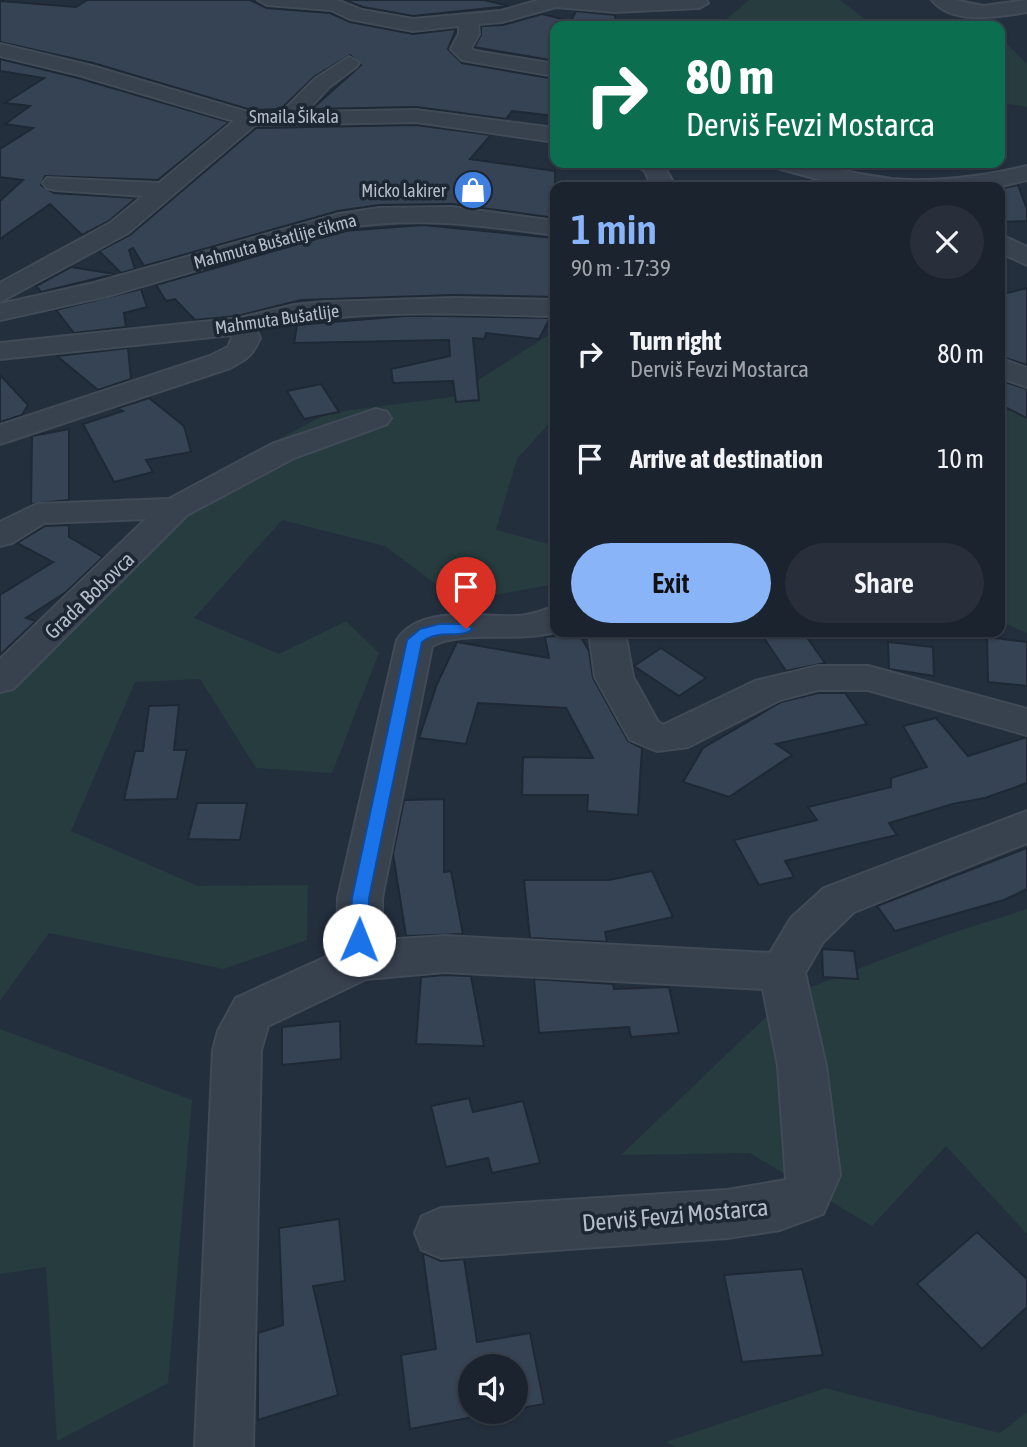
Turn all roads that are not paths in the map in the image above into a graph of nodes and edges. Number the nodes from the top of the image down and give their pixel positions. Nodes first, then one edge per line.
1 (267, 0) edge
2 (942, 0) edge
3 (560, 2) edge
4 (331, 3) edge
5 (699, 3) dead end
6 (1027, 6) edge
7 (568, 21) edge
8 (468, 22) junction
9 (4, 55) edge
10 (349, 62) dead end
11 (550, 70) edge
12 (288, 118) junction
13 (250, 119) junction
14 (550, 134) edge
15 (803, 168) edge
16 (1027, 173) edge
17 (861, 182) edge
18 (990, 182) edge
19 (55, 183) dead end
20 (164, 190) junction
21 (550, 228) edge
22 (1005, 244) edge
23 (1027, 257) edge
24 (0, 294) edge
25 (550, 308) edge
26 (0, 312) edge
27 (240, 326) junction
28 (0, 351) edge
29 (1005, 369) edge
30 (1027, 378) edge
31 (376, 418) dead end
32 (0, 435) edge
33 (176, 509) junction
34 (0, 536) edge
35 (550, 620) edge
36 (608, 637) edge
37 (0, 680) edge
38 (1027, 722) edge
39 (1027, 826) edge
40 (359, 962) junction
41 (782, 972) junction
42 (441, 1233) dead end
43 (224, 1447) edge

1 - 4 street
2 - 6 street
3 - 5 street
3 - 7 street
3 - 8 street
4 - 8 street
8 - 11 street
9 - 13 street, Smaila Šikala
10 - 12 street
12 - 13 street, Smaila Šikala
12 - 14 street, Smaila Šikala
13 - 20 street
15 - 17 street
16 - 18 street
19 - 20 street
20 - 24 street
21 - 26 street, Mahmuta Bušatlije čikma
22 - 23 street
25 - 27 street, Mahmuta Bušatlije
27 - 28 street, Mahmuta Bušatlije
27 - 32 street
29 - 30 street
31 - 33 street, Grada Bobovca
33 - 34 street, Grada Bobovca
33 - 37 street, Grada Bobovca
35 - 40 street
36 - 38 street
39 - 41 street
40 - 41 street
40 - 43 street
41 - 42 street, Derviš Fevzi Mostarca

